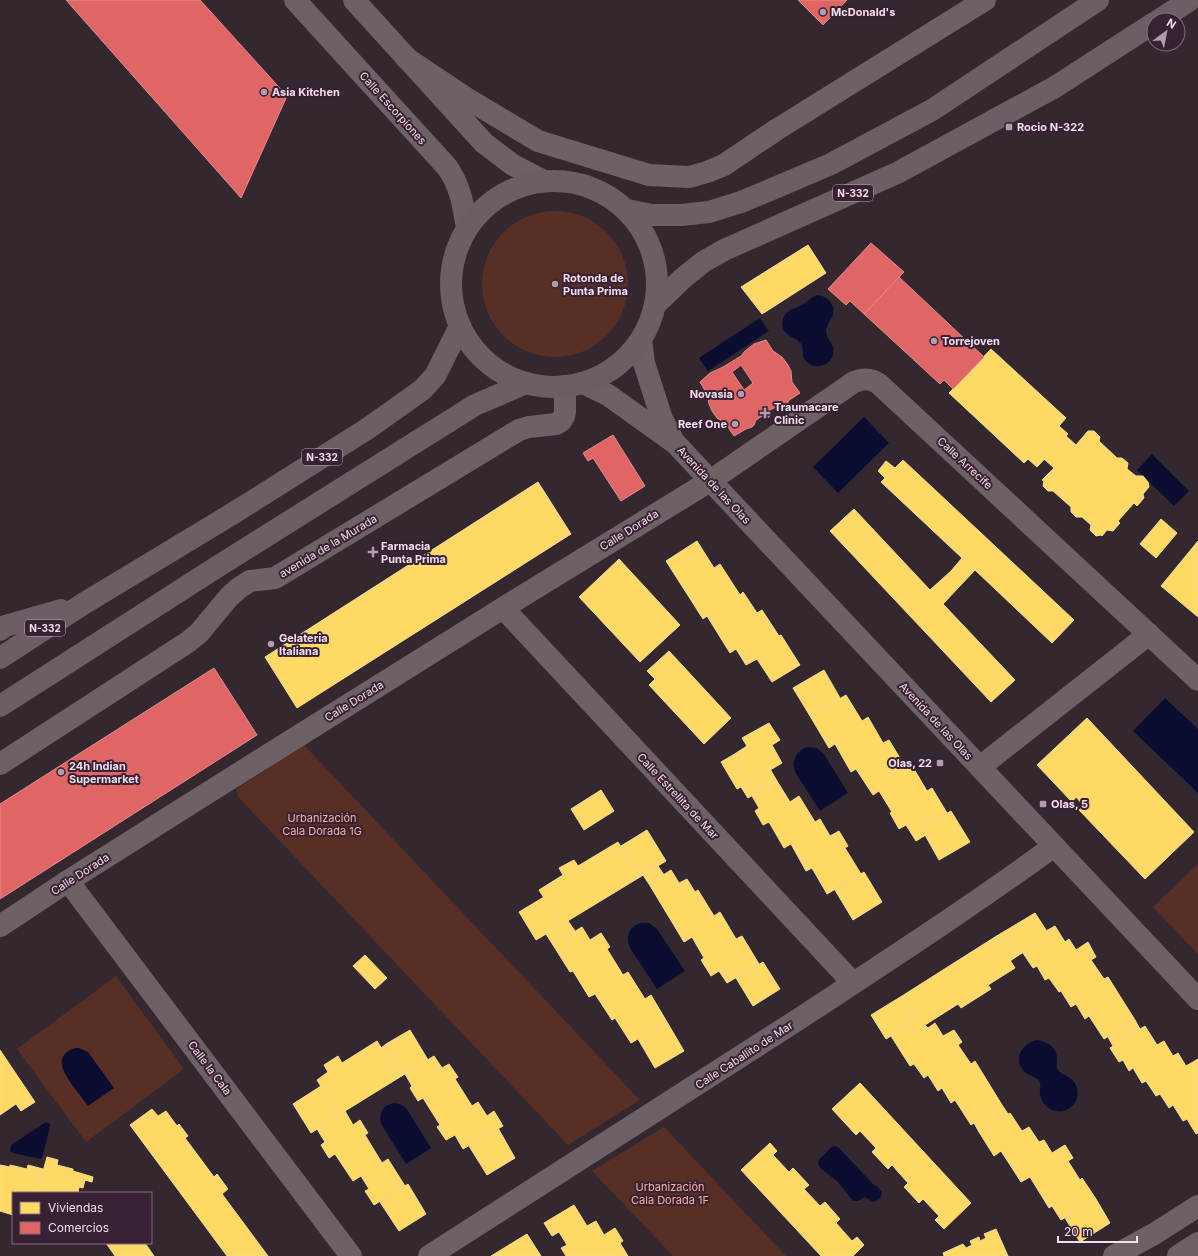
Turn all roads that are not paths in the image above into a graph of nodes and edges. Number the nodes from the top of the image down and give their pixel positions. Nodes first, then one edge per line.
1 (294, 0) edge
2 (354, 0) edge
3 (985, 0) edge
4 (1098, 0) edge
5 (1190, 0) edge
6 (1171, 12) edge
7 (1146, 28) edge
8 (406, 58) junction
9 (544, 181) junction
10 (627, 210) junction
11 (467, 228) junction
12 (656, 304) junction
13 (460, 326) junction
14 (641, 340) junction
15 (526, 383) junction
16 (574, 384) junction
17 (675, 443) junction
18 (710, 481) junction
19 (83, 604) junction
20 (503, 608) junction
21 (0, 630) edge
22 (1149, 634) junction
23 (0, 658) edge
24 (1198, 680) edge
25 (0, 706) edge
26 (0, 764) edge
27 (980, 767) junction
28 (1054, 846) junction
29 (68, 881) junction
30 (0, 926) edge
31 (853, 983) junction
32 (1198, 999) edge
33 (1198, 1206) edge
34 (1198, 1243) edge
35 (351, 1256) edge
36 (429, 1256) edge
37 (1114, 1256) edge
38 (1178, 1256) edge

1 - 11 street, Calle Escorpiones
2 - 8 street
3 - 8 street
4 - 10 highway
5 - 6 highway
7 - 12 highway, N-332
8 - 9 street
9 - 10 highway
9 - 11 highway
10 - 12 highway
11 - 13 highway
12 - 14 highway
13 - 15 highway
13 - 19 highway, N-332
14 - 16 highway
14 - 17 street, Avenida de las Olas
15 - 16 highway
15 - 25 highway
16 - 17 street, Avenida de las Olas
16 - 26 street, avenida de la Murada
17 - 18 street, Avenida de las Olas
18 - 20 street, Calle Dorada
18 - 22 street, Calle Arrecife
18 - 27 street, Avenida de las Olas
19 - 21 highway
19 - 23 highway, N-332
20 - 29 street, Calle Dorada
20 - 31 street, Calle Estrellita de Mar
22 - 24 street, Calle Arrecife
22 - 27 street
27 - 28 street, Avenida de las Olas
28 - 31 street, Calle Caballito de Mar
28 - 32 street, Avenida de las Olas
29 - 30 street, Calle Dorada
29 - 35 street, Calle la Cala
31 - 36 street, Calle Caballito de Mar
33 - 37 street
34 - 38 street

